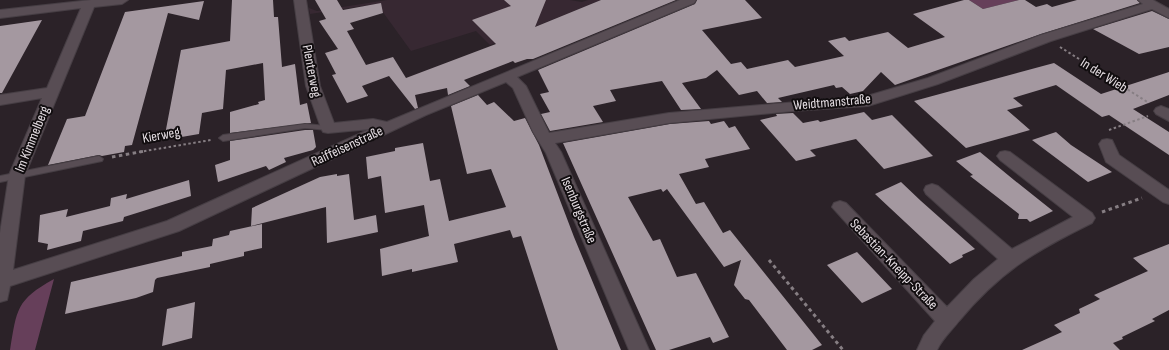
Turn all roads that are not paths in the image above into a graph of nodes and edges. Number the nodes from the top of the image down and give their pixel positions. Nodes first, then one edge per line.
1 (122, 0) edge
2 (300, 0) edge
3 (690, 0) edge
4 (1148, 2) edge
5 (89, 4) junction
6 (0, 14) edge
7 (1169, 14) edge
8 (508, 76) junction
9 (51, 92) junction
10 (0, 100) edge
11 (387, 127) junction
12 (328, 128) junction
13 (223, 138) road end
14 (546, 139) junction
15 (1107, 144) road end
16 (1005, 156) dead end
17 (100, 159) road end
18 (17, 175) junction
19 (0, 178) edge
20 (932, 190) dead end
21 (1165, 195) edge
22 (840, 207) dead end
23 (1011, 259) junction
24 (1, 286) edge
25 (948, 321) junction
26 (639, 350) edge
27 (927, 350) edge

1 - 5 street
2 - 12 street, Plenterweg
3 - 8 street, Raiffeisenstraße
4 - 7 street
4 - 14 street, Weidtmanstraße
5 - 6 street
5 - 9 street, Im Kimmelberg
8 - 11 street, Raiffeisenstraße
8 - 14 street, Isenburgstraße
9 - 10 street
9 - 18 street, Im Kimmelberg
11 - 12 street
11 - 24 street, Raiffeisenstraße
12 - 13 lane
14 - 26 street, Isenburgstraße
15 - 21 street
16 - 23 street, Sebastian-Kneipp-Straße
17 - 18 lane
18 - 19 lane
18 - 24 street, Im Kimmelberg
20 - 23 street
22 - 25 street, Sebastian-Kneipp-Straße
23 - 25 street, Sebastian-Kneipp-Straße
25 - 27 street, Sebastian-Kneipp-Straße

